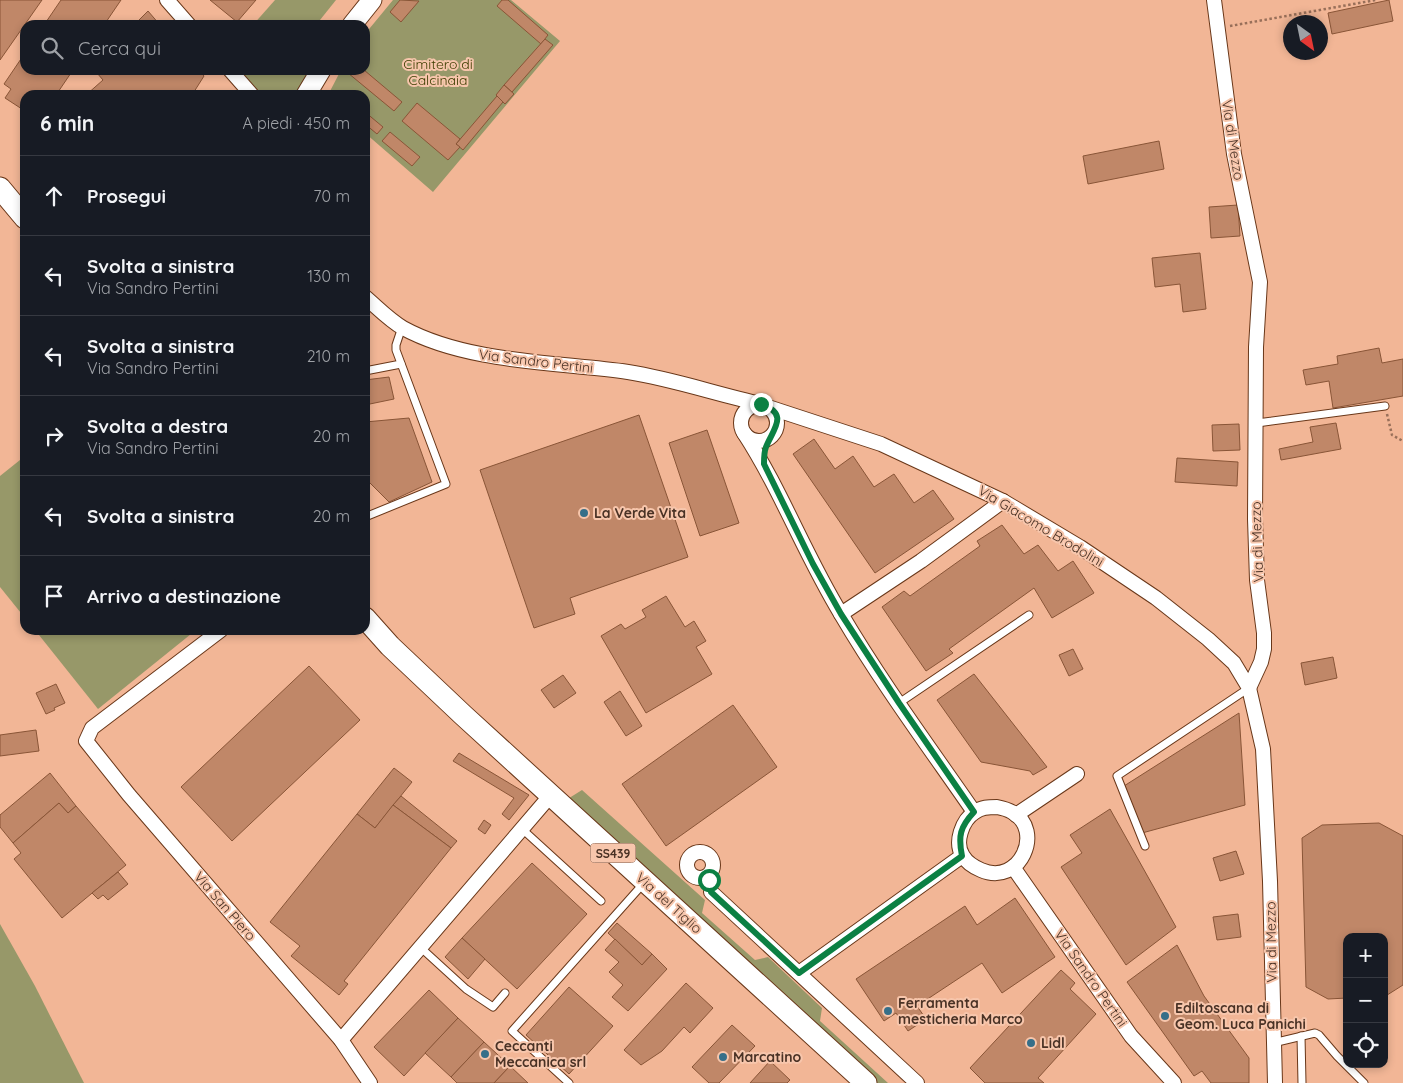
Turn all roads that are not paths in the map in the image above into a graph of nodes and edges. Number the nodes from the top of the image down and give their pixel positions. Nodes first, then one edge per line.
1 (167, 0) edge
2 (372, 0) edge
3 (1214, 0) edge
4 (185, 20) edge
5 (356, 20) edge
6 (234, 75) edge
7 (318, 75) edge
8 (248, 90) edge
9 (309, 90) edge
10 (0, 188) edge
11 (20, 212) edge
12 (370, 301) edge
13 (402, 327) junction
14 (401, 364) junction
15 (370, 370) edge
16 (720, 395) junction
17 (764, 405) junction
18 (1385, 406) road end
19 (800, 417) junction
20 (1256, 424) junction
21 (742, 428) junction
22 (774, 433) junction
23 (764, 464) junction
24 (1003, 501) junction
25 (370, 515) edge
26 (841, 614) junction
27 (1029, 615) dead end
28 (370, 623) edge
29 (214, 635) edge
30 (1249, 688) junction
31 (899, 703) junction
32 (1077, 774) dead end
33 (550, 796) junction
34 (974, 812) junction
35 (1016, 815) junction
36 (521, 828) junction
37 (1145, 846) dead end
38 (962, 856) junction
39 (1013, 867) junction
40 (711, 874) junction
41 (693, 877) junction
42 (645, 882) junction
43 (711, 892) junction
44 (601, 901) dead end
45 (420, 947) junction
46 (799, 973) junction
47 (505, 993) dead end
48 (1302, 1036) junction
49 (342, 1040) junction
50 (1273, 1043) junction
51 (370, 1083) edge
52 (569, 1083) edge
53 (866, 1083) edge
54 (917, 1083) edge
55 (1174, 1083) edge
56 (1275, 1083) edge
57 (1302, 1083) edge
58 (1364, 1083) edge

1 - 4 street
2 - 5 street
3 - 20 street, Via di Mezzo
6 - 8 street
7 - 9 street
10 - 11 main road
12 - 13 street, Via Sandro Pertini
13 - 14 lane
13 - 16 street, Via Sandro Pertini
14 - 15 lane
14 - 25 lane
16 - 17 street, Via Sandro Pertini
16 - 21 street
17 - 19 street, Via Giacomo Brodolini
17 - 21 street
17 - 22 street
18 - 20 lane
19 - 22 street
19 - 24 street, Via Giacomo Brodolini
20 - 30 street, Via di Mezzo
21 - 22 street
21 - 23 street
22 - 23 street
23 - 26 street
24 - 26 street
24 - 30 street, Via Giacomo Brodolini
26 - 31 street
27 - 31 lane
28 - 33 main road, Via del Tiglio / SS439
29 - 49 street, Via San Piero
30 - 37 lane
30 - 50 street, Via di Mezzo
31 - 34 street
32 - 35 street
33 - 36 street
33 - 42 main road, Via del Tiglio / SS439
34 - 35 street
34 - 38 street
35 - 39 street
36 - 44 lane
36 - 45 street
38 - 39 street
38 - 46 street
39 - 55 street, Via Sandro Pertini
40 - 41 street
40 - 41 street
40 - 43 street
41 - 43 street
42 - 52 lane
42 - 53 main road, Via del Tiglio / SS439
43 - 46 street
45 - 47 lane
45 - 49 street
46 - 54 street
48 - 50 lane
48 - 57 lane
48 - 58 lane
49 - 51 street, Via San Piero
50 - 56 street, Via di Mezzo

